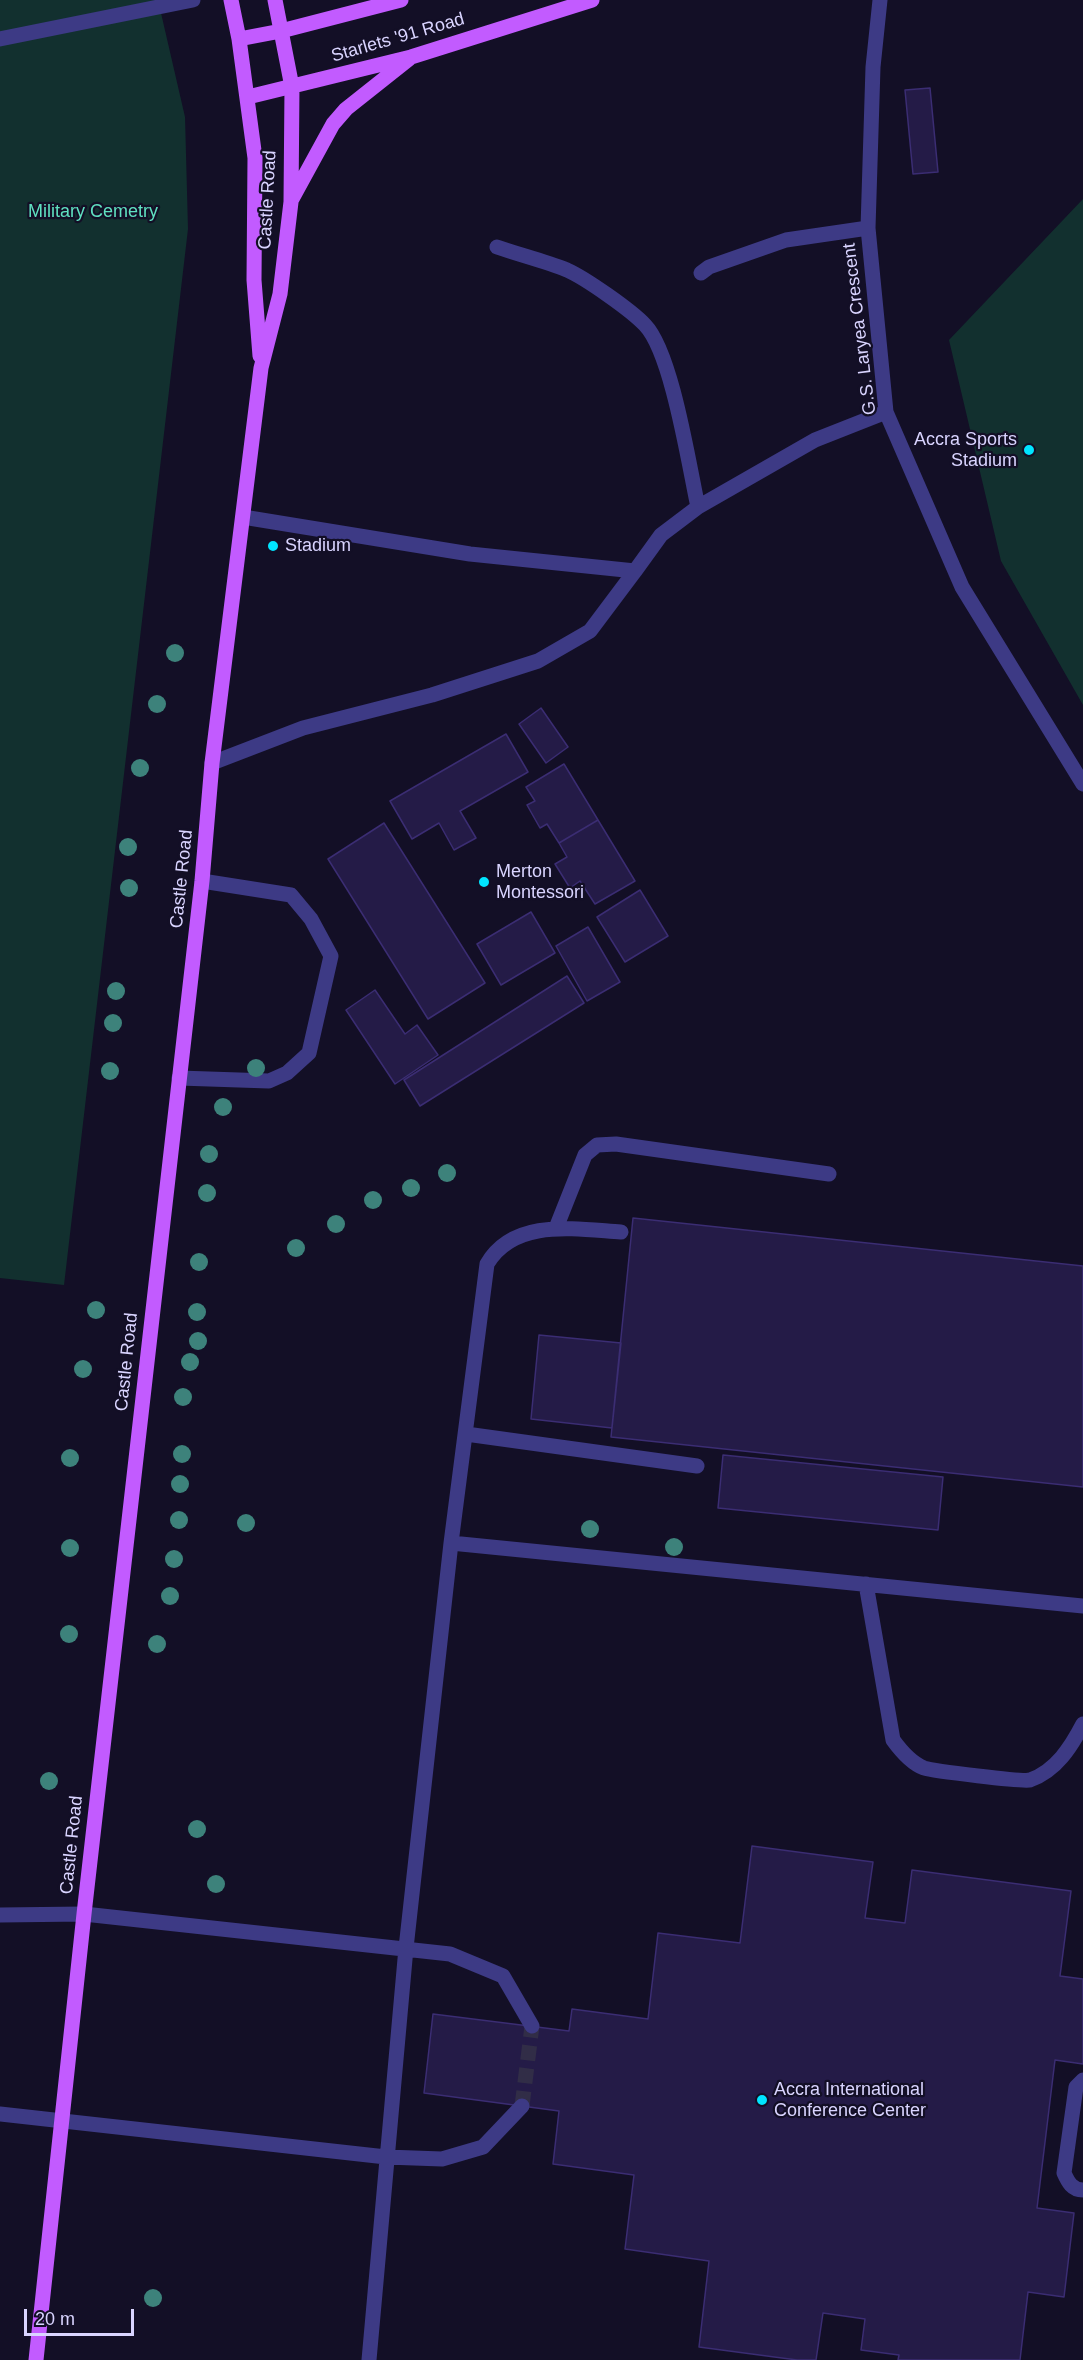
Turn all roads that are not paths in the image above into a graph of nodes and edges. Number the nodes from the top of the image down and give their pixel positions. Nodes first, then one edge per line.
1 (193, 0) edge
2 (231, 0) edge
3 (275, 0) edge
4 (360, 0) edge
5 (401, 0) edge
6 (592, 0) edge
7 (880, 0) edge
8 (383, 5) junction
9 (281, 31) junction
10 (0, 39) edge
11 (239, 39) junction
12 (411, 57) junction
13 (292, 87) junction
14 (248, 97) junction
15 (291, 202) junction
16 (868, 228) junction
17 (497, 247) dead end
18 (701, 273) dead end
19 (261, 368) junction
20 (886, 412) junction
21 (698, 507) junction
22 (243, 517) junction
23 (635, 571) junction
24 (213, 763) junction
25 (1083, 784) edge
26 (202, 881) junction
27 (179, 1078) junction
28 (828, 1174) dead end
29 (556, 1228) junction
30 (621, 1232) dead end
31 (466, 1434) junction
32 (697, 1466) dead end
33 (451, 1543) junction
34 (866, 1584) junction
35 (1083, 1606) edge
36 (1083, 1724) edge
37 (84, 1914) junction
38 (0, 1915) edge
39 (406, 1948) junction
40 (532, 2026) tunnel mouth
41 (1083, 2079) edge
42 (522, 2106) tunnel mouth
43 (0, 2114) edge
44 (62, 2122) junction
45 (386, 2157) junction
46 (1083, 2190) edge
47 (36, 2360) edge
48 (369, 2360) edge

1 - 10 lane
2 - 11 main road, Castle Road
3 - 9 main road, Castle Road
4 - 8 main road
5 - 8 main road, Starlets '91 Road
6 - 12 main road, Starlets '91 Road
7 - 16 lane, G.S. Laryea Crescent
8 - 9 main road, Starlets '91 Road
9 - 11 main road, Starlets '91 Road
9 - 13 main road, Castle Road
11 - 14 main road, Castle Road
12 - 13 main road, Starlets '91 Road
12 - 15 main road
13 - 14 main road, Starlets '91 Road
13 - 15 main road, Castle Road
14 - 19 main road, Castle Road
15 - 19 main road, Castle Road
16 - 18 lane
16 - 20 lane, G.S. Laryea Crescent
17 - 21 lane
19 - 22 main road, Castle Road
20 - 21 lane
20 - 25 lane, G.S. Laryea Crescent
21 - 23 lane
22 - 23 lane
22 - 24 main road, Castle Road
23 - 24 lane
24 - 26 main road, Castle Road
26 - 27 main road, Castle Road
26 - 27 lane
27 - 37 main road, Castle Road
28 - 29 lane
29 - 30 lane
29 - 31 lane
31 - 32 lane
31 - 33 lane
33 - 34 lane
33 - 39 lane
34 - 35 lane
34 - 36 lane
37 - 38 lane
37 - 39 lane
37 - 44 main road, Castle Road
39 - 40 lane
39 - 45 lane
41 - 46 lane
42 - 45 lane
43 - 44 lane
44 - 45 lane
44 - 47 main road, Castle Road
45 - 48 lane

